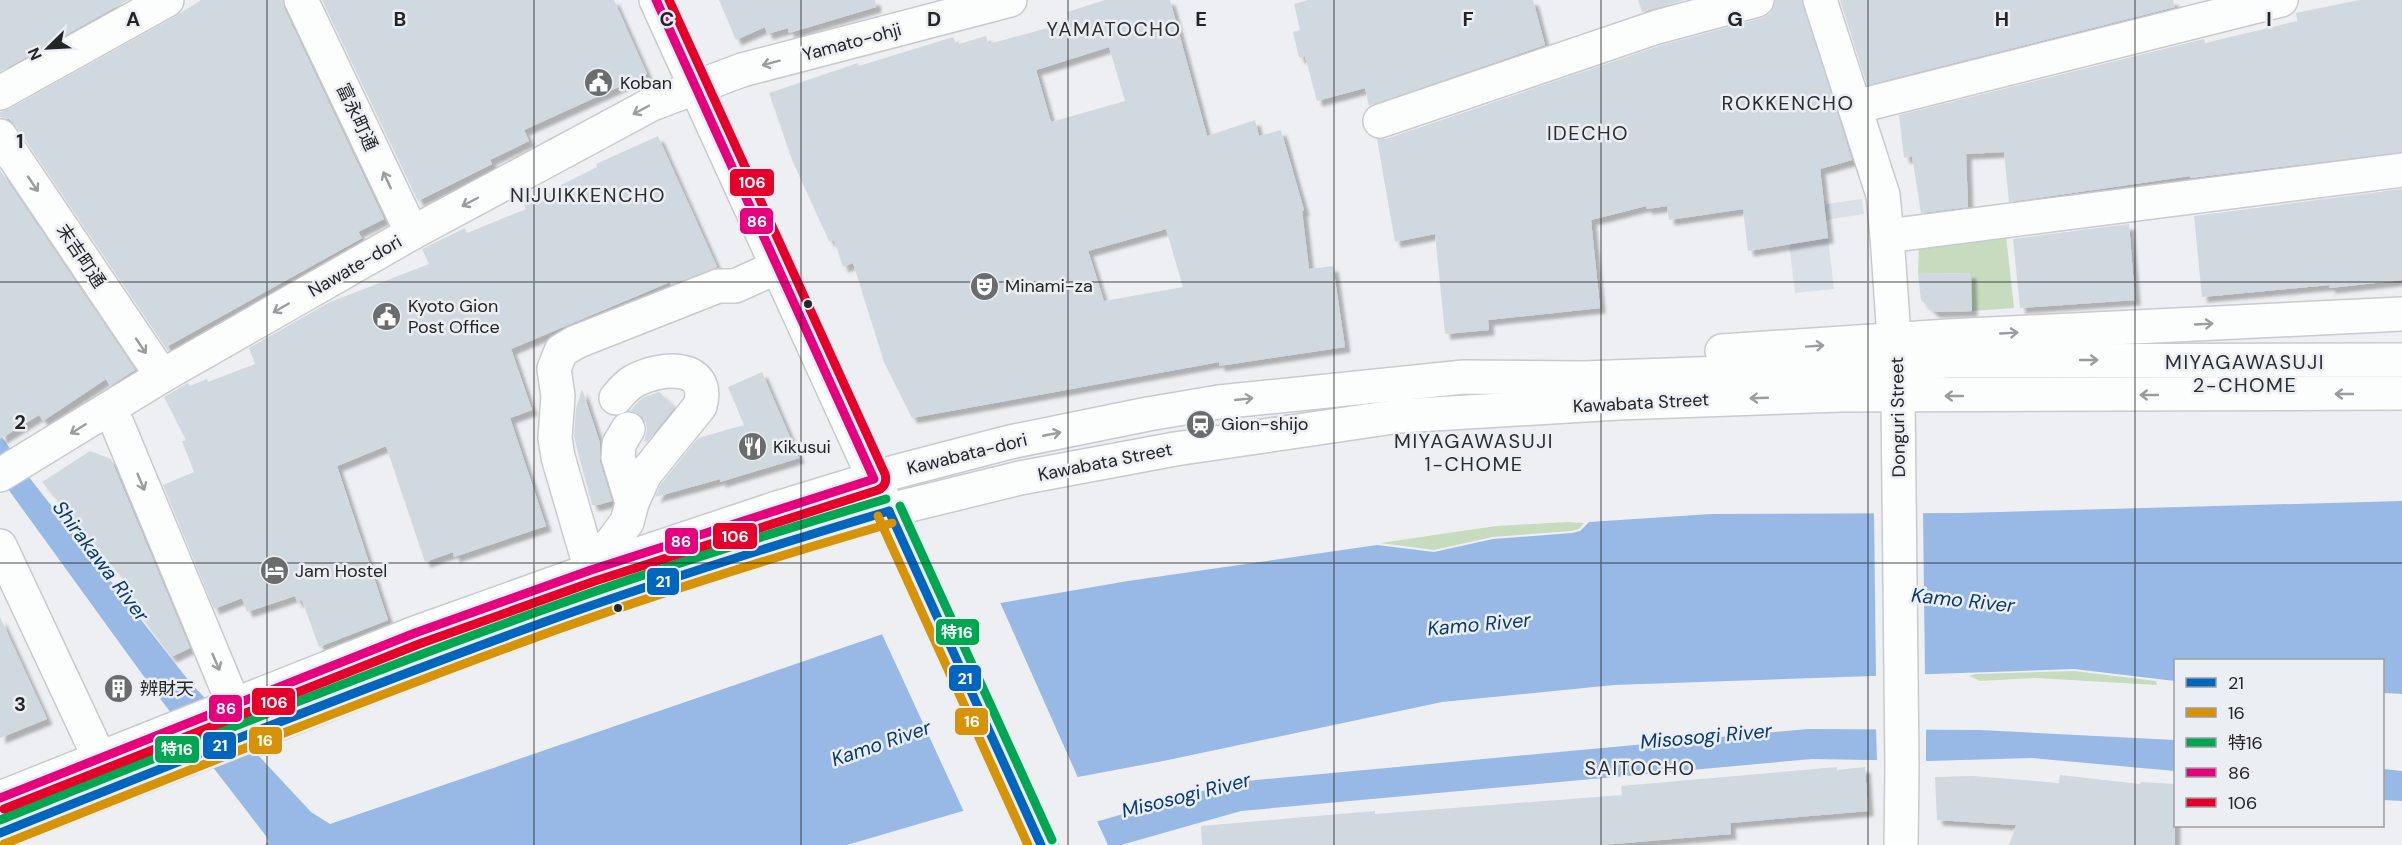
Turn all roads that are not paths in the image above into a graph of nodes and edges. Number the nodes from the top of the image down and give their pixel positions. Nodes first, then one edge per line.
1 (167, 0) edge
2 (301, 0) edge
3 (656, 0) edge
4 (1010, 0) edge
5 (1757, 0) edge
6 (1820, 0) edge
7 (2281, 0) edge
8 (695, 86) junction
9 (0, 93) edge
10 (1855, 107) junction
11 (1380, 122) dead end
12 (0, 136) edge
13 (2402, 171) edge
14 (412, 233) junction
15 (1887, 236) junction
16 (777, 267) junction
17 (2402, 314) edge
18 (2402, 360) edge
19 (1897, 367) junction
20 (688, 373) junction
21 (162, 376) junction
22 (656, 390) dead end
23 (2402, 393) edge
24 (616, 398) dead end
25 (111, 409) junction
26 (628, 429) dead end
27 (12, 468) edge
28 (874, 479) junction
29 (632, 504) junction
30 (888, 511) junction
31 (0, 546) edge
32 (591, 570) junction
33 (234, 705) junction
34 (100, 759) junction
35 (0, 798) edge
36 (0, 832) edge
37 (1041, 845) edge
38 (1901, 845) edge

1 - 9 street
14 -> 2 street, 富永町通
3 - 8 street
4 -> 8 street, Yamato-ohji
5 - 11 street
6 - 10 street, Donguri Street
7 - 10 street
8 -> 14 street, Nawate-dori
8 - 16 street
10 - 15 street, Donguri Street
12 -> 21 street, 末吉町通
13 - 15 street
14 -> 21 street, Nawate-dori
15 - 19 street, Donguri Street
16 - 28 street
16 - 32 street
19 -> 17 street
19 -> 18 street, Kawabata Street
23 -> 19 street, Kawabata Street
28 -> 19 street, Kawabata-dori
19 -> 30 street, Kawabata Street
19 - 38 street, Donguri Street
20 - 22 street
20 - 24 street
20 - 29 street
21 - 25 street, Nawate-dori
25 -> 27 street, Nawate-dori
25 -> 33 street
26 - 29 street
28 - 30 street
28 - 32 street, Kawabata-dori
29 - 32 street
30 - 36 street
30 - 37 street
31 - 34 street
32 - 33 street, Kawabata-dori
33 - 34 street, Kawabata-dori
34 - 35 street, Kawabata-dori

